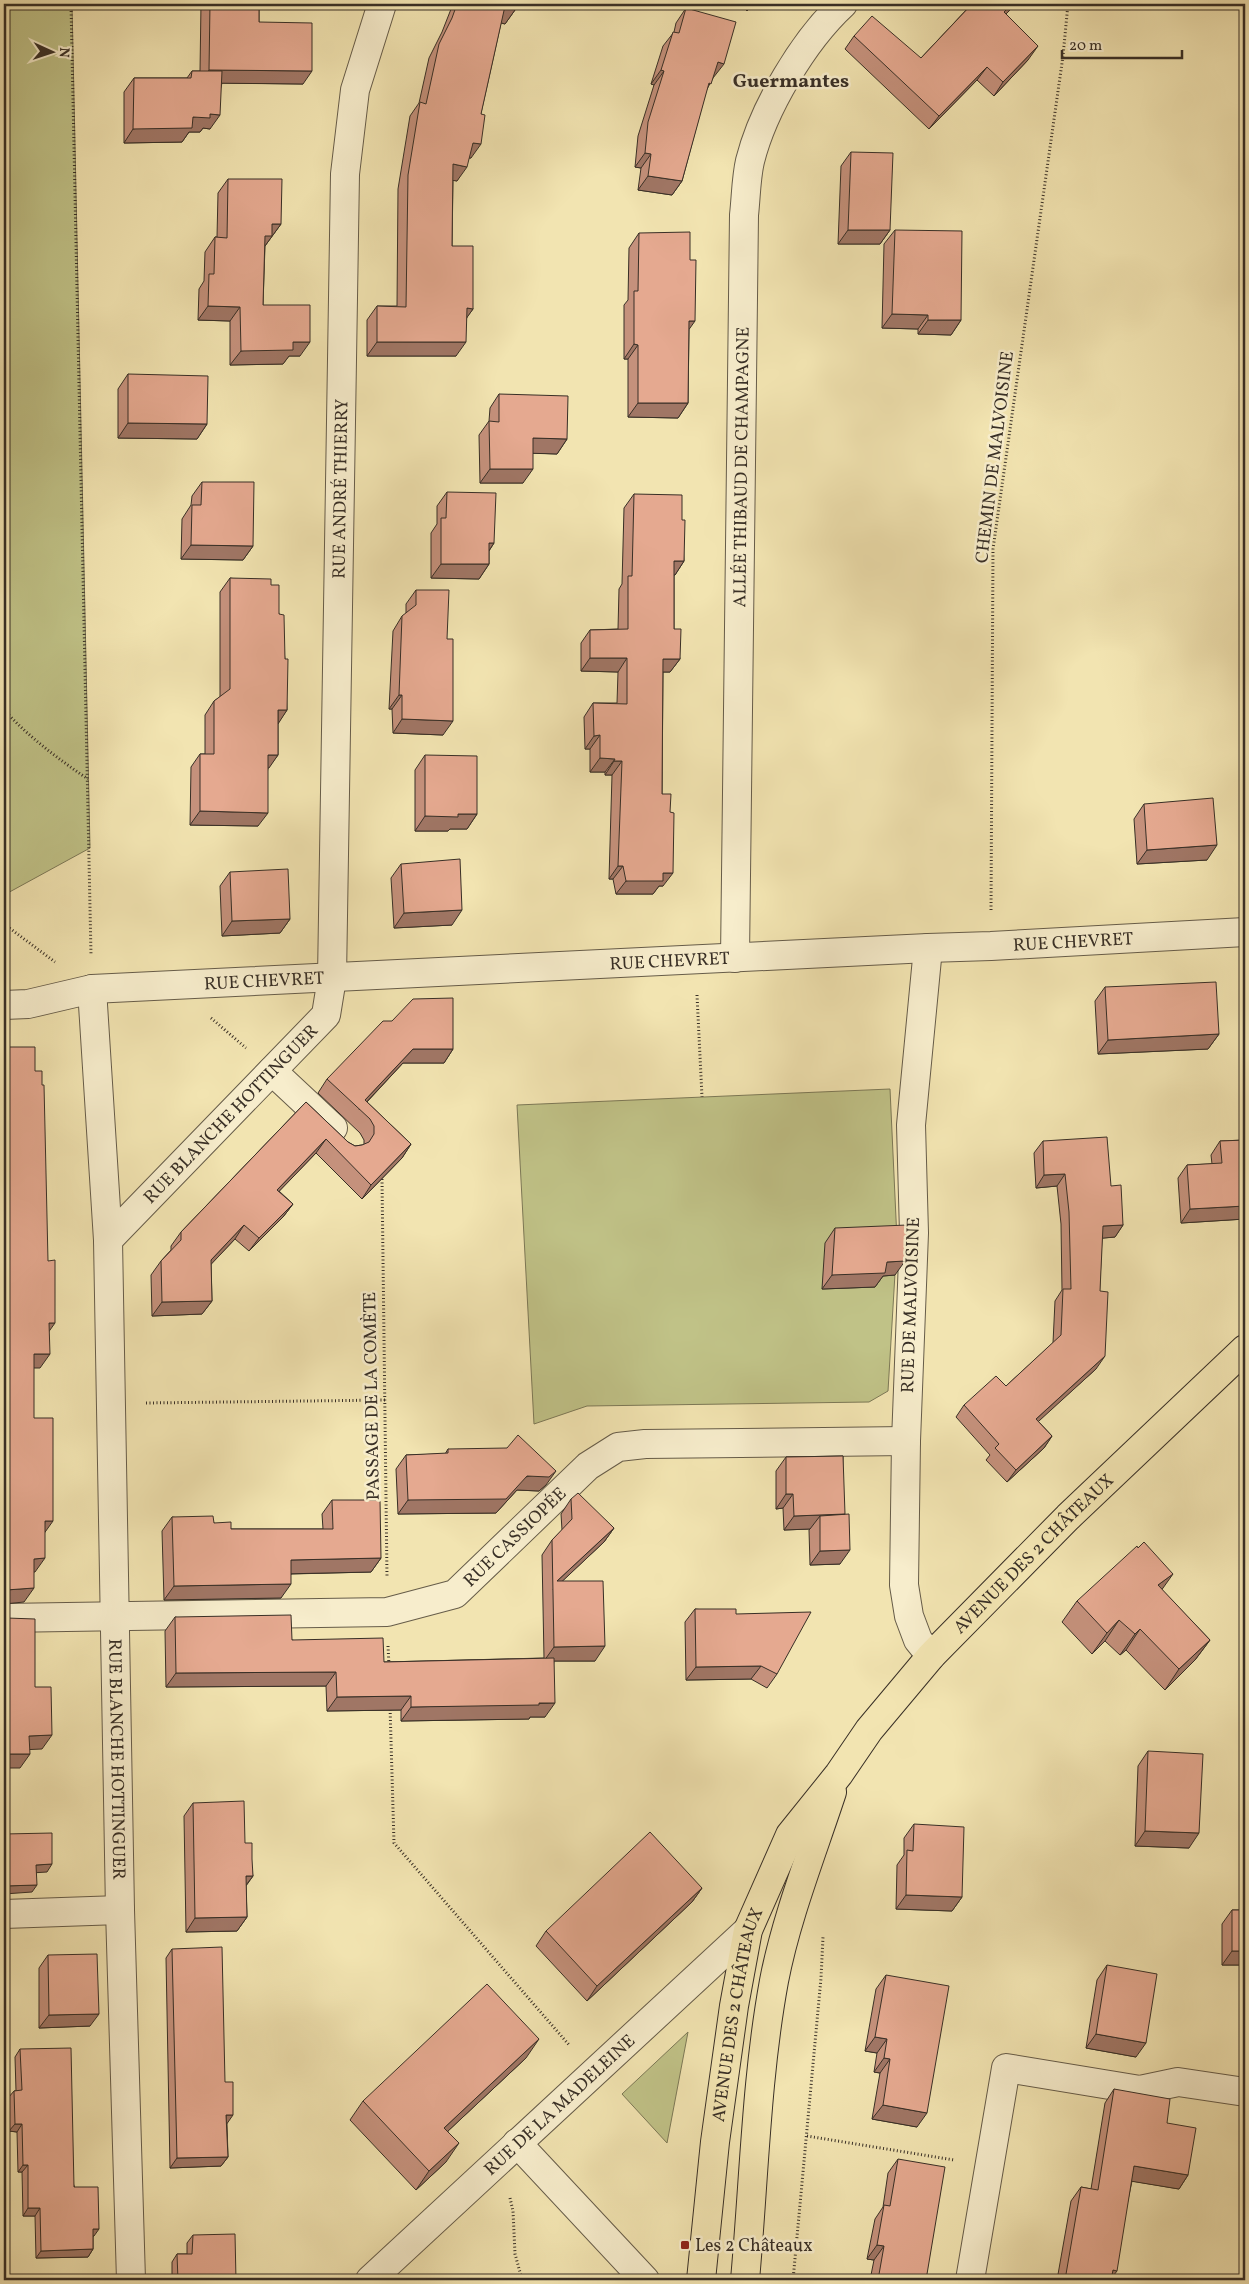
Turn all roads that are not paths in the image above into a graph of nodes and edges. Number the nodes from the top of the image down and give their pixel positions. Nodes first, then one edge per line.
1 (382, 4) edge
2 (843, 4) edge
3 (1245, 932) edge
4 (928, 948) junction
5 (735, 958) junction
6 (332, 978) junction
7 (92, 989) junction
8 (4, 1005) edge
9 (272, 1071) junction
10 (349, 1144) edge
11 (108, 1240) junction
12 (1245, 1350) edge
13 (906, 1441) junction
14 (4, 1618) edge
15 (115, 1618) junction
16 (931, 1656) junction
17 (838, 1774) junction
18 (120, 1910) junction
19 (4, 1914) edge
20 (748, 1930) junction
21 (1245, 2092) edge
22 (517, 2144) junction
23 (131, 2280) edge
24 (370, 2280) edge
25 (645, 2280) edge
26 (701, 2280) edge
27 (745, 2280) edge
28 (970, 2280) edge

1 - 6 street, RUE ANDRÉ THIERRY
2 - 5 street, ALLÉE THIBAUD DE CHAMPAGNE
3 - 4 street, RUE CHEVRET
4 - 5 street, RUE CHEVRET
4 - 13 street, RUE DE MALVOISINE
5 - 6 street, RUE CHEVRET
6 - 7 street, RUE CHEVRET
6 - 9 street, RUE BLANCHE HOTTINGUER
7 - 8 street, RUE CHEVRET
7 - 11 street, RUE BLANCHE HOTTINGUER
9 - 10 street
9 - 11 street, RUE BLANCHE HOTTINGUER
11 - 15 street, RUE BLANCHE HOTTINGUER
12 - 16 main road, AVENUE DES 2 CHÂTEAUX
13 - 15 street, RUE CASSIOPÉE
13 - 16 street, RUE DE MALVOISINE
14 - 15 street, RUE CASSIOPÉE
15 - 18 street, RUE BLANCHE HOTTINGUER
16 - 17 main road, AVENUE DES 2 CHÂTEAUX
17 - 20 main road, AVENUE DES 2 CHÂTEAUX
17 - 27 main road, AVENUE DES 2 CHÂTEAUX
18 - 19 street
18 - 23 street, RUE BLANCHE HOTTINGUER
20 - 22 street, RUE DE LA MADELEINE
20 - 26 main road, AVENUE DES 2 CHÂTEAUX
21 - 28 street
22 - 24 street, RUE DE LA MADELEINE
22 - 25 street

